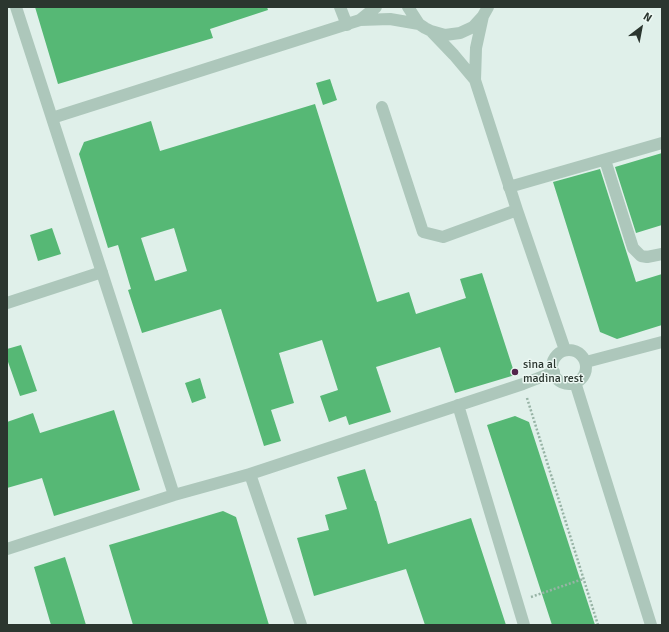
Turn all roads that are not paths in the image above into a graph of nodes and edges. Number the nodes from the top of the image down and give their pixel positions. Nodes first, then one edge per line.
1 (16, 7) edge
2 (340, 7) edge
3 (376, 7) edge
4 (408, 7) edge
5 (486, 12) edge
6 (360, 20) junction
7 (419, 24) junction
8 (347, 25) junction
9 (431, 31) junction
10 (475, 80) junction
11 (382, 107) dead end
12 (52, 118) junction
13 (662, 143) edge
14 (605, 160) junction
15 (509, 187) junction
16 (516, 210) junction
17 (662, 254) edge
18 (102, 272) junction
19 (7, 303) edge
20 (662, 342) edge
21 (565, 350) junction
22 (586, 362) junction
23 (554, 372) junction
24 (575, 382) junction
25 (458, 405) junction
26 (250, 474) junction
27 (174, 495) junction
28 (7, 549) edge
29 (301, 625) edge
30 (524, 625) edge
31 (651, 625) edge

1 - 12 street
2 - 8 street
3 - 6 street
4 - 7 street
5 - 9 street
5 - 10 street
6 - 7 street
6 - 8 street
7 - 9 street
8 - 12 street
9 - 10 street
10 - 15 street
11 - 16 street
12 - 18 street
13 - 14 street
14 - 15 street
14 - 17 street
15 - 16 street
16 - 21 street
18 - 19 street
18 - 27 street
20 - 22 street
21 - 22 street
21 - 23 street
22 - 24 street
23 - 24 street
23 - 25 street
24 - 31 street
25 - 26 street
25 - 30 street
26 - 27 street
26 - 29 street
27 - 28 street

